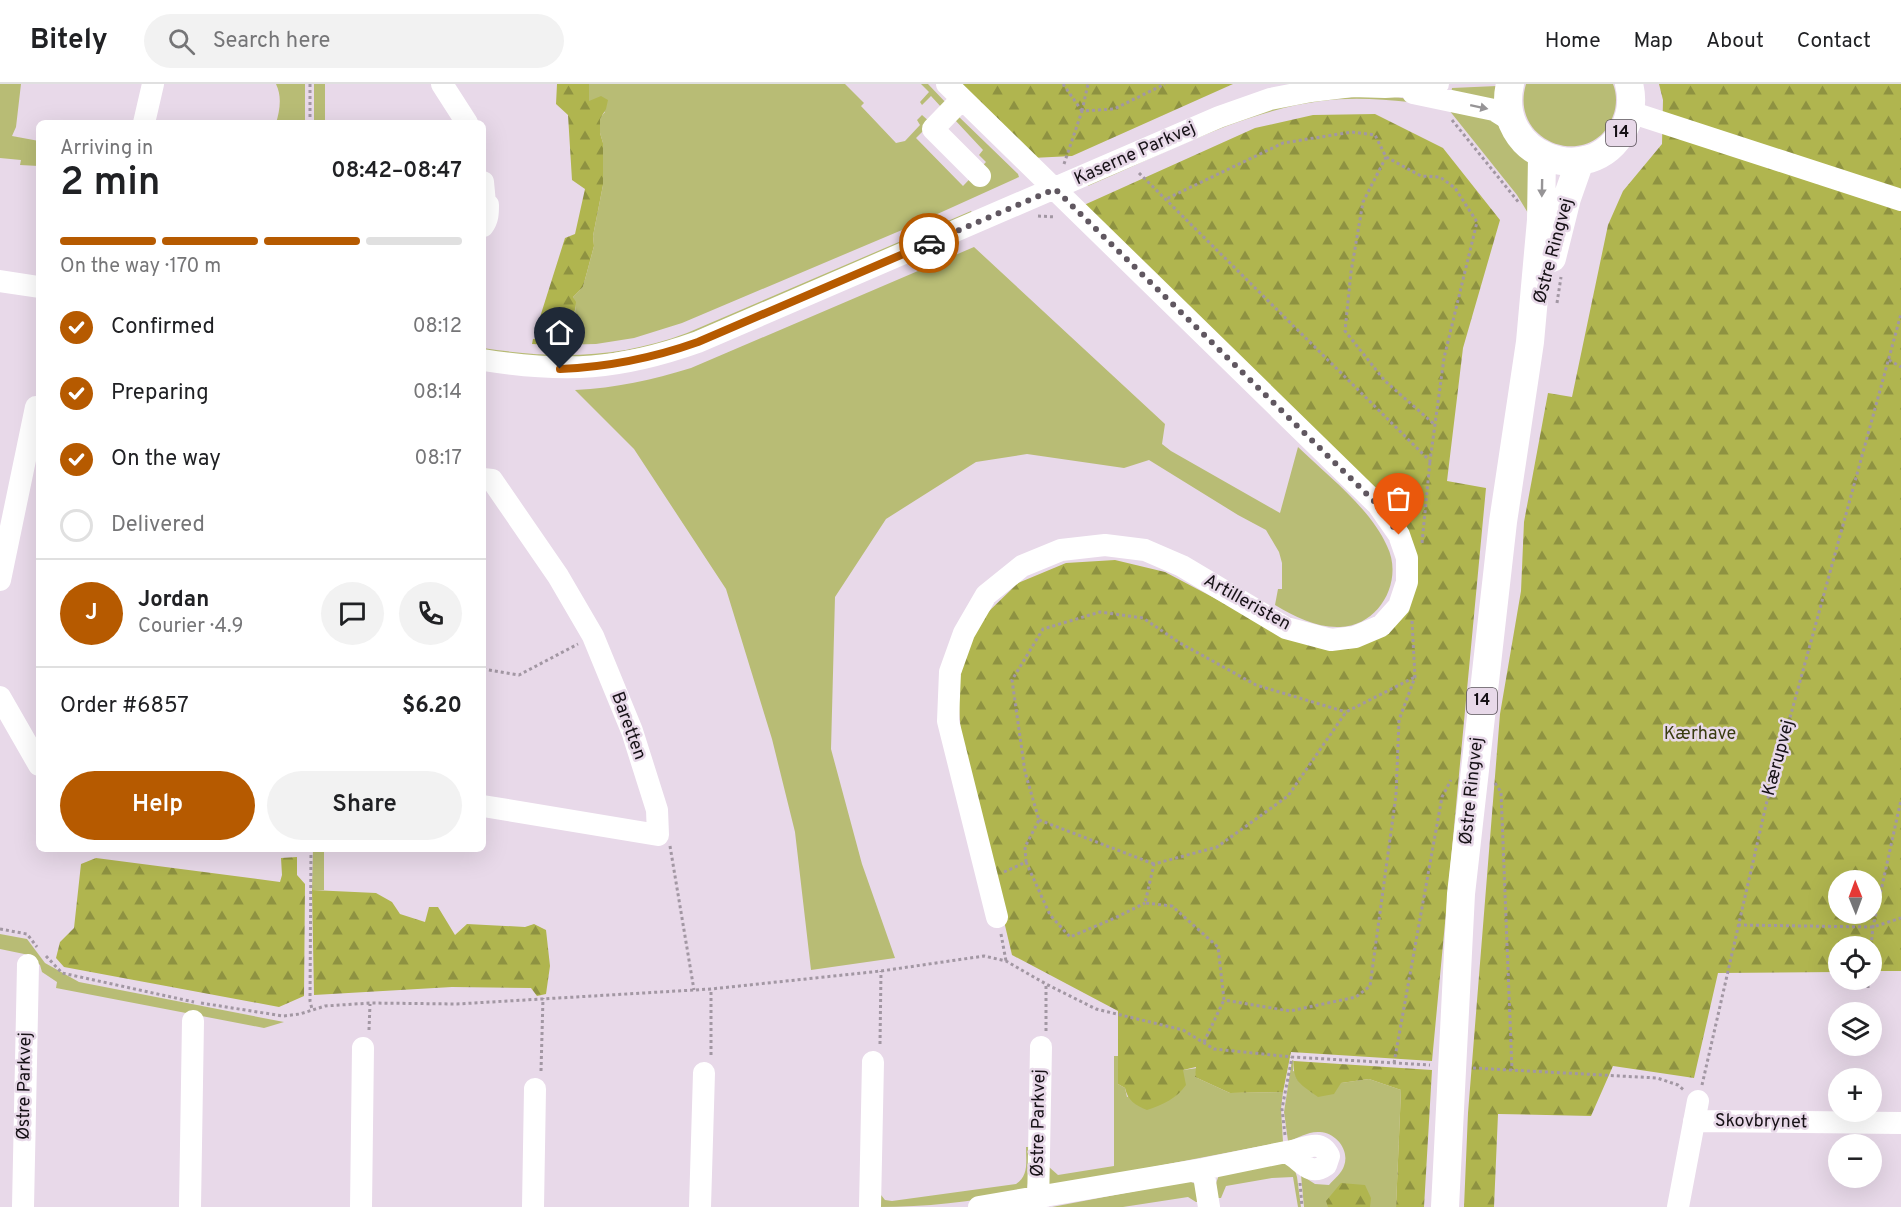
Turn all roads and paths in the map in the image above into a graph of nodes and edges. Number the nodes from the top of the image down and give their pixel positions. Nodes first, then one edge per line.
1 (153, 84) edge
2 (310, 84) edge
3 (442, 84) edge
4 (1062, 84) edge
5 (1088, 84) edge
6 (1165, 84) edge
7 (1438, 84) edge
8 (1510, 84) edge
9 (1629, 84) edge
10 (1385, 87) junction
11 (955, 92) edge
12 (1082, 111) junction
13 (1630, 112) junction
14 (145, 120) edge
15 (310, 120) edge
16 (465, 120) edge
17 (1510, 120) junction
18 (1542, 156) junction
19 (1386, 157) junction
20 (1125, 159) junction
21 (1580, 161) junction
22 (980, 176) dead end
23 (1054, 180) junction
24 (1166, 199) junction
25 (1901, 200) edge
26 (1026, 202) junction
27 (486, 204) edge
28 (1056, 217) dead end
29 (486, 221) edge
30 (0, 281) edge
31 (36, 287) edge
32 (1901, 314) edge
33 (1530, 342) junction
34 (486, 360) edge
35 (1889, 360) junction
36 (1901, 367) edge
37 (36, 407) edge
38 (1435, 424) junction
39 (1430, 461) junction
40 (486, 479) edge
41 (1422, 546) dead end
42 (0, 580) edge
43 (1413, 613) dead end
44 (593, 636) junction
45 (486, 670) edge
46 (1415, 676) junction
47 (0, 697) edge
48 (1346, 712) junction
49 (36, 760) edge
50 (1457, 776) dead end
51 (1493, 780) dead end
52 (1901, 800) edge
53 (486, 806) edge
54 (1039, 820) junction
55 (658, 835) junction
56 (310, 852) edge
57 (1026, 862) junction
58 (1155, 864) junction
59 (987, 879) junction
60 (1145, 903) junction
61 (997, 917) joint
62 (1901, 918) edge
63 (1738, 925) junction
64 (1873, 927) junction
65 (0, 929) edge
66 (1873, 936) edge
67 (1006, 961) junction
68 (28, 964) dead end
69 (881, 971) junction
70 (1046, 984) junction
71 (711, 989) junction
72 (694, 990) junction
73 (543, 998) junction
74 (1224, 1000) junction
75 (370, 1003) junction
76 (312, 1009) junction
77 (193, 1021) dead end
78 (1204, 1043) junction
79 (1041, 1047) joint
80 (363, 1048) joint
81 (1292, 1057) junction
82 (873, 1062) joint
83 (704, 1073) joint
84 (535, 1089) joint
85 (1696, 1111) junction
86 (1901, 1123) edge
87 (1287, 1152) joint
88 (1203, 1169) junction
89 (1038, 1203) edge
90 (23, 1207) edge
91 (190, 1207) edge
92 (361, 1207) edge
93 (533, 1207) edge
94 (700, 1207) edge
95 (870, 1207) edge
96 (979, 1207) edge
97 (1209, 1207) edge
98 (1445, 1207) edge
99 (1678, 1207) edge

1 - 14 street
2 - 15 path
3 - 16 street
4 - 12 path
5 - 12 path
6 - 12 path
7 - 10 street, Kaserne Parkvej
8 - 17 main road
9 - 13 main road, 14
10 -> 17 street, Kaserne Parkvej
10 - 20 street, Kaserne Parkvej
11 - 22 street
11 - 23 street, Artilleristen
12 - 23 path
13 - 21 main road, 14
13 - 25 street
17 - 18 main road
18 - 21 main road
18 -> 33 main road, Østre Ringvej / 14
19 - 24 path
19 - 38 path
19 - 38 path
20 - 23 street, Kaserne Parkvej
20 - 24 path
21 - 33 main road, Østre Ringvej / 14
23 - 26 street, Kaserne Parkvej
23 - 59 street, Artilleristen
24 - 39 path
26 - 28 path
26 - 34 street, Kaserne Parkvej
27 - 29 street
30 - 31 street
32 - 35 path, Kærupvej
33 - 98 main road, Østre Ringvej / 14
35 - 36 path
35 - 63 path, Kærupvej
37 - 42 street
38 - 39 path
39 - 41 path
40 - 44 street, Baretten
43 - 46 path
44 - 45 path
44 - 55 street, Baretten
46 - 48 path
46 - 74 path
47 - 49 street
48 - 54 path
48 - 58 path
50 - 81 path
51 - 85 path
52 - 64 path
53 - 55 street
54 - 57 path
54 - 58 path
55 - 72 path
56 - 76 path
57 - 59 path
57 - 60 path
58 - 60 path
59 - 61 street, Artilleristen
60 - 74 path
61 - 67 path
62 - 64 path
63 - 64 path
63 - 85 path, Kærupvej
64 - 66 path
65 - 76 path
67 - 69 path
67 - 70 path
68 - 90 street, Østre Parkvej
69 - 71 path
69 - 82 path
70 - 78 path
70 - 79 path
71 - 72 path
71 - 83 path
72 - 73 path
73 - 75 path
73 - 84 path
74 - 78 path
75 - 76 path
75 - 80 path
77 - 91 street
78 - 81 path
79 - 89 street, Østre Parkvej
80 - 92 street
81 - 87 path
82 - 95 street
83 - 94 street
84 - 93 street
85 - 86 street, Skovbrynet
85 - 99 street
87 - 88 street, Østre Parkvej
88 - 89 street, Østre Parkvej
88 - 97 street
89 - 96 street, Østre Parkvej

